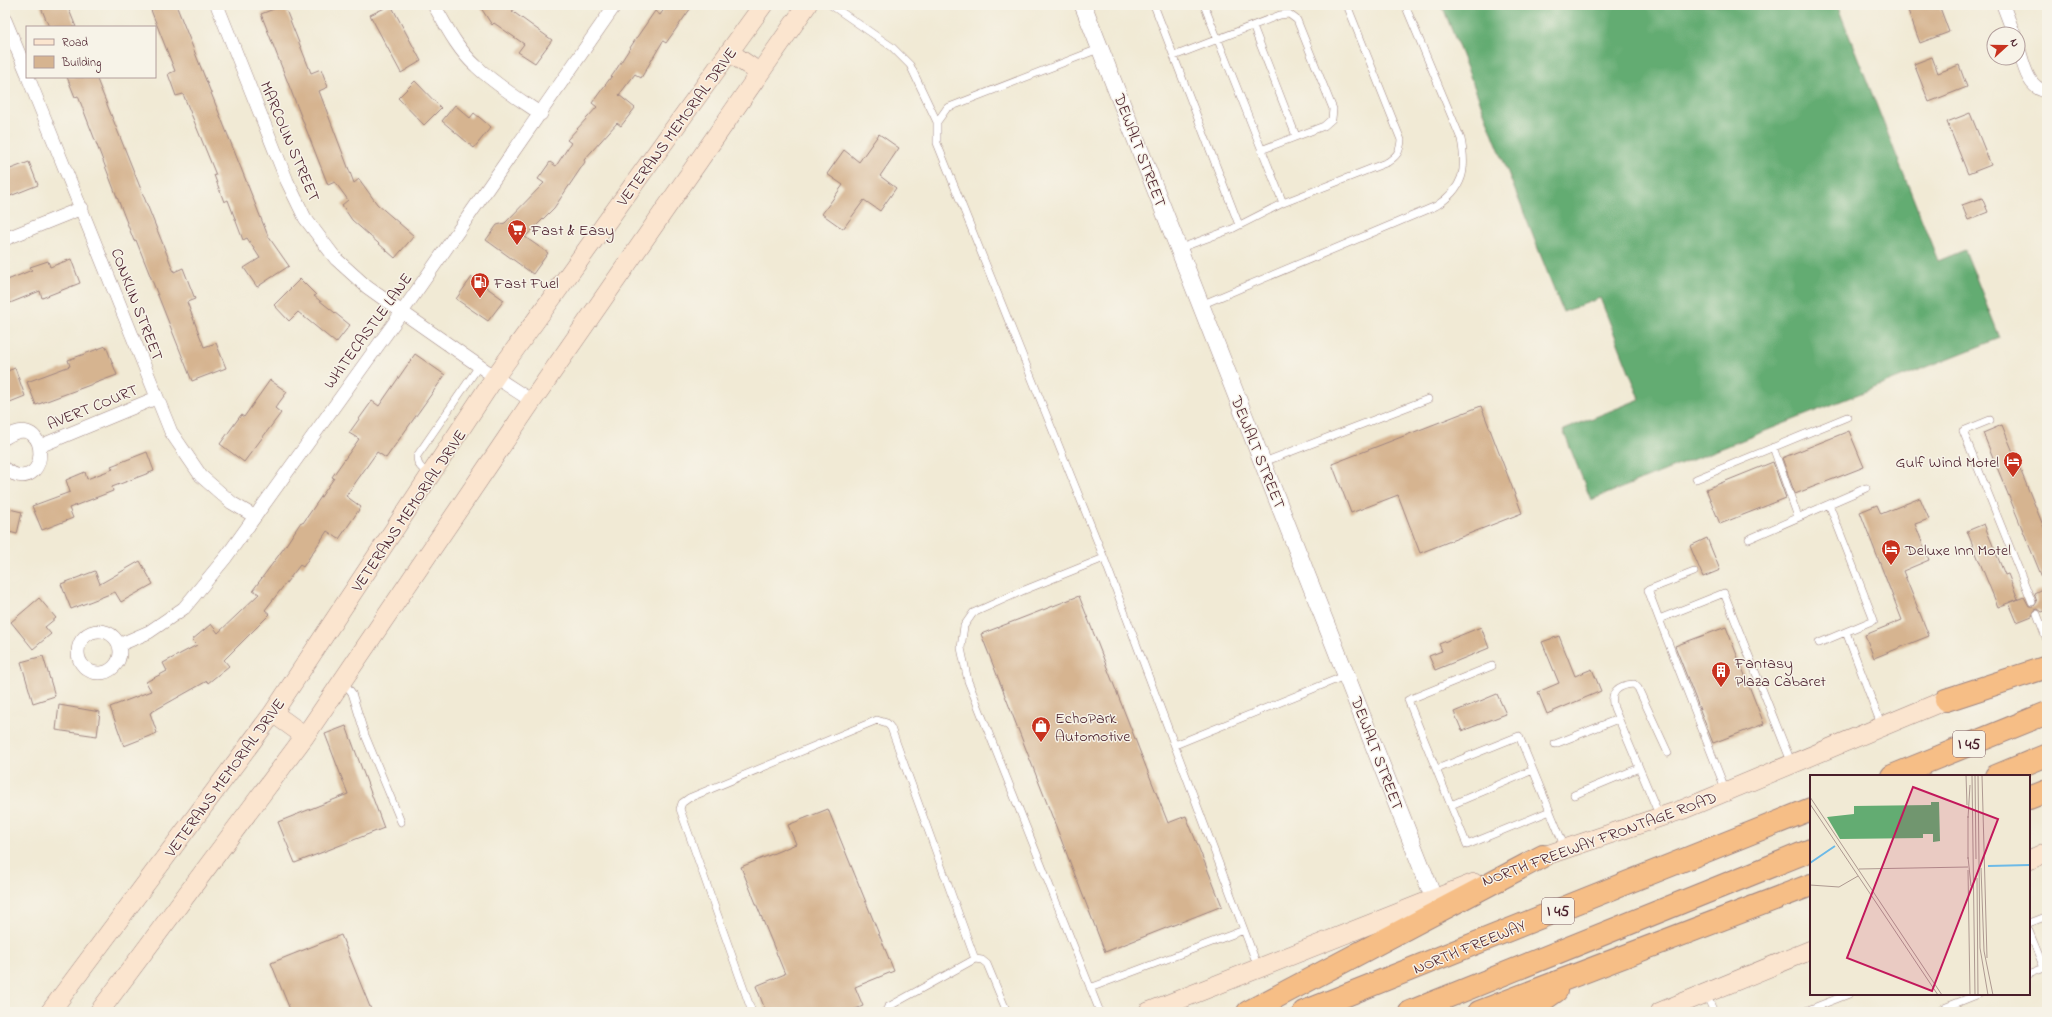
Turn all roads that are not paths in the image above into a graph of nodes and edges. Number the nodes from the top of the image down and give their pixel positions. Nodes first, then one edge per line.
1 (217, 5) edge
2 (434, 5) edge
3 (615, 5) edge
4 (763, 5) edge
5 (807, 5) edge
6 (831, 5) edge
7 (1084, 5) edge
8 (1154, 5) edge
9 (1204, 5) edge
10 (1347, 5) edge
11 (1405, 5) edge
12 (2003, 5) edge
13 (5, 20) edge
14 (1253, 26) junction
15 (2011, 26) edge
16 (1217, 39) junction
17 (1101, 48) junction
18 (729, 52) junction
19 (1174, 56) junction
20 (2025, 66) edge
21 (26, 71) edge
22 (760, 73) junction
23 (28, 78) edge
24 (2047, 91) edge
25 (541, 114) junction
26 (937, 122) junction
27 (1296, 136) junction
28 (1261, 150) junction
29 (1283, 203) junction
30 (82, 208) junction
31 (1239, 225) junction
32 (5, 239) edge
33 (1178, 249) junction
34 (1201, 305) junction
35 (402, 312) junction
36 (479, 366) junction
37 (495, 378) junction
38 (156, 398) junction
39 (1428, 399) dead end
40 (532, 401) junction
41 (1847, 417) dead end
42 (1990, 420) dead end
43 (5, 438) edge
44 (40, 446) junction
45 (1773, 447) junction
46 (1264, 462) junction
47 (5, 469) edge
48 (431, 475) junction
49 (1696, 479) dead end
50 (1866, 488) dead end
51 (1829, 504) junction
52 (254, 516) junction
53 (1798, 517) junction
54 (1749, 539) dead end
55 (1104, 558) junction
56 (1694, 572) dead end
57 (2032, 602) dead end
58 (2037, 614) dead end
59 (1659, 619) junction
60 (1846, 632) junction
61 (2047, 640) edge
62 (1819, 643) dead end
63 (119, 645) dead end
64 (2047, 657) edge
65 (1492, 666) dead end
66 (2047, 667) edge
67 (1348, 675) junction
68 (343, 680) junction
69 (1946, 700) junction
70 (273, 713) junction
71 (2047, 713) edge
72 (1618, 719) junction
73 (1882, 727) junction
74 (305, 736) junction
75 (1555, 744) dead end
76 (1175, 745) junction
77 (1668, 752) dead end
78 (2047, 755) edge
79 (1792, 764) junction
80 (1639, 768) junction
81 (1437, 770) junction
82 (1533, 770) junction
83 (1894, 775) edge
84 (1998, 775) edge
85 (1726, 791) junction
86 (2047, 791) edge
87 (1574, 795) dead end
88 (2030, 798) edge
89 (1451, 805) junction
90 (1810, 809) edge
91 (1550, 811) junction
92 (1660, 817) junction
93 (401, 822) dead end
94 (1565, 848) junction
95 (1810, 850) edge
96 (2047, 852) edge
97 (1543, 856) junction
98 (2030, 860) edge
99 (1810, 885) edge
100 (1434, 899) junction
101 (2047, 916) edge
102 (2030, 922) edge
103 (1244, 930) junction
104 (2030, 933) edge
105 (1810, 950) edge
106 (975, 959) junction
107 (1258, 967) junction
108 (2045, 967) edge
109 (1588, 970) junction
110 (2030, 974) edge
111 (1090, 988) junction
112 (1706, 993) junction
113 (1846, 995) edge
114 (1976, 995) edge
115 (50, 1012) edge
116 (99, 1012) edge
117 (752, 1012) edge
118 (885, 1012) edge
119 (1007, 1012) edge
120 (1100, 1012) edge
121 (1148, 1012) edge
122 (1248, 1012) edge
123 (1304, 1012) edge
124 (1410, 1012) edge
125 (1479, 1012) edge
126 (1526, 1012) edge
127 (1660, 1012) edge
128 (1714, 1012) edge
129 (1803, 1012) edge
130 (1934, 1012) edge

1 - 35 street, MARCOLIN STREET
2 - 25 street
3 - 25 street, WHITECASTLE LANE
4 - 18 main road, VETERANS MEMORIAL DRIVE
5 - 22 main road
6 - 26 lane
7 - 17 street, DEWALT STREET
8 - 19 lane
9 - 16 lane
10 - 29 lane
11 - 34 lane
12 - 15 street
13 - 21 street
14 - 16 lane
14 - 27 lane
14 - 27 lane
16 - 19 lane
16 - 28 lane
17 - 26 lane
17 - 33 street, DEWALT STREET
18 - 22 main road
18 - 37 main road, VETERANS MEMORIAL DRIVE
19 - 31 lane
20 - 24 street
22 - 40 main road
23 - 30 street, CONKLIN STREET
25 - 35 street, WHITECASTLE LANE
26 - 55 lane
27 - 28 lane
28 - 29 lane
29 - 31 lane
30 - 32 street
30 - 38 street, CONKLIN STREET
31 - 33 lane
33 - 34 street, DEWALT STREET
34 - 46 street, DEWALT STREET
35 - 36 street, MARCOLIN STREET
35 - 52 street, WHITECASTLE LANE
36 - 37 street, MARCOLIN STREET
36 - 48 lane
37 - 40 street, MARCOLIN STREET
37 - 48 main road, VETERANS MEMORIAL DRIVE
38 - 44 street, AVERT COURT
38 - 52 street, CONKLIN STREET
39 - 46 lane
40 - 68 main road
41 - 45 lane
42 - 57 lane
43 - 44 street, AVERT COURT
44 - 47 street, AVERT COURT
45 - 49 lane
45 - 53 lane
46 - 67 street, DEWALT STREET
48 - 70 main road, VETERANS MEMORIAL DRIVE
50 - 51 lane
51 - 53 lane
51 - 60 lane
52 - 63 street, WHITECASTLE LANE
53 - 54 lane
55 - 76 lane
55 - 111 lane
56 - 59 lane
58 - 61 lane
59 - 79 lane
59 - 85 lane
60 - 62 lane
60 - 73 lane
64 - 69 main road, NORTH FREEWAY FRONTAGE ROAD
65 - 81 lane
66 - 69 highway
67 - 76 lane
67 - 100 street, DEWALT STREET
68 - 74 main road
68 - 93 lane
69 - 73 main road, NORTH FREEWAY FRONTAGE ROAD
70 - 74 main road
70 - 115 main road, VETERANS MEMORIAL DRIVE
71 - 83 highway, I 45
72 - 75 lane
72 - 77 lane
72 - 80 lane
73 - 79 main road, NORTH FREEWAY FRONTAGE ROAD
74 - 116 main road
76 - 103 lane
78 - 84 highway
79 - 85 main road, NORTH FREEWAY FRONTAGE ROAD
80 - 87 lane
80 - 92 lane
81 - 82 lane
81 - 89 lane
82 - 89 lane
82 - 91 lane
85 - 92 main road, NORTH FREEWAY FRONTAGE ROAD
86 - 88 highway
89 - 91 lane
90 - 123 highway, NORTH FREEWAY / I 45
91 - 94 lane
92 - 94 main road, NORTH FREEWAY FRONTAGE ROAD
94 - 97 main road, NORTH FREEWAY FRONTAGE ROAD
95 - 124 highway
96 - 98 main road
97 - 100 main road, NORTH FREEWAY FRONTAGE ROAD
97 - 122 highway
99 - 109 highway
100 - 107 main road, NORTH FREEWAY FRONTAGE ROAD
101 - 102 lane
103 - 107 lane
103 - 111 lane
104 - 108 lane
105 - 112 main road
106 - 117 lane
106 - 118 lane
106 - 119 lane
107 - 121 main road, NORTH FREEWAY FRONTAGE ROAD
108 - 110 lane
109 - 125 highway
109 - 126 highway
111 - 120 lane
112 - 127 main road
112 - 128 lane
113 - 129 lane
114 - 130 lane

